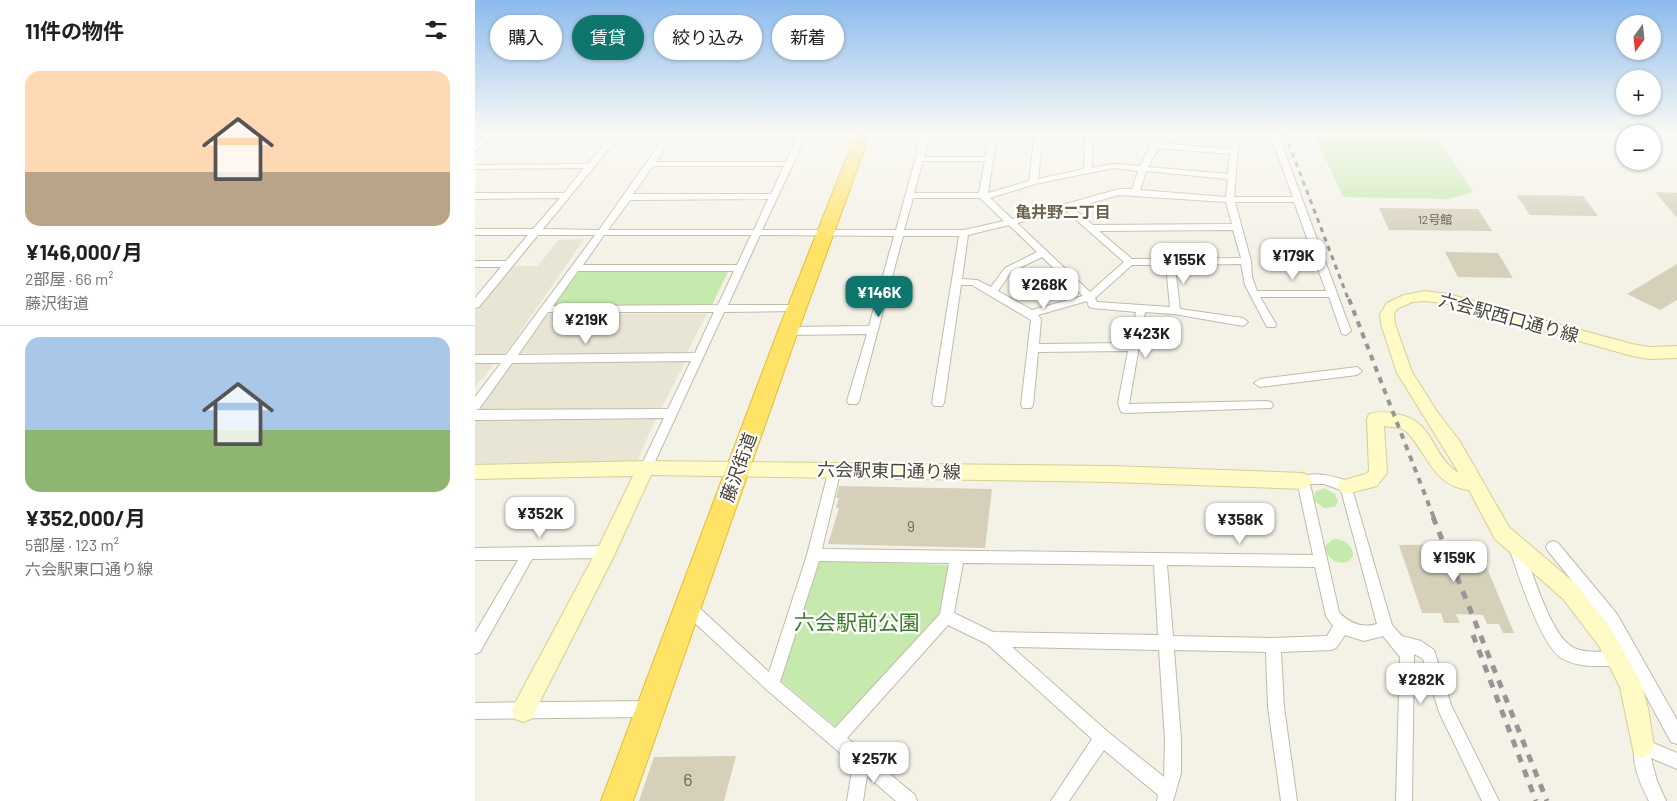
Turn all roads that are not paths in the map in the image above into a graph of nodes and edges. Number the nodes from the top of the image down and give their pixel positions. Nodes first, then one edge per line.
1 (586, 171) edge
2 (646, 171) edge
3 (786, 171) edge
4 (848, 171) edge
5 (917, 171) edge
6 (987, 171) edge
7 (1034, 171) edge
8 (1082, 171) edge
9 (1142, 171) edge
10 (1176, 171) edge
11 (1233, 171) edge
12 (1288, 171) edge
13 (1232, 177) junction
14 (1033, 182) junction
15 (1135, 192) junction
16 (566, 195) junction
17 (475, 196) edge
18 (774, 196) junction
19 (910, 196) junction
20 (983, 196) junction
21 (627, 197) junction
22 (1298, 199) junction
23 (1230, 200) junction
24 (1067, 207) junction
25 (1009, 222) junction
26 (1236, 227) junction
27 (1092, 228) junction
28 (602, 231) junction
29 (825, 231) junction
30 (901, 231) junction
31 (475, 232) edge
32 (536, 232) junction
33 (757, 232) junction
34 (964, 233) junction
35 (1042, 253) junction
36 (1170, 261) junction
37 (1246, 261) junction
38 (1130, 262) junction
39 (475, 264) edge
40 (509, 264) junction
41 (576, 268) junction
42 (740, 268) junction
43 (957, 282) junction
44 (993, 291) junction
45 (1254, 294) junction
46 (1332, 294) junction
47 (1090, 297) junction
48 (475, 305) edge
49 (797, 308) junction
50 (1141, 308) junction
51 (546, 309) junction
52 (721, 309) junction
53 (1175, 312) junction
54 (1031, 314) junction
55 (1243, 322) dead end
56 (1271, 324) dead end
57 (873, 330) junction
58 (788, 331) junction
59 (1346, 331) dead end
60 (1135, 347) junction
61 (1035, 348) junction
62 (1677, 352) edge
63 (698, 357) junction
64 (510, 358) junction
65 (475, 359) edge
66 (1357, 371) dead end
67 (1260, 383) dead end
68 (853, 401) dead end
69 (938, 403) dead end
70 (1027, 405) dead end
71 (1267, 405) dead end
72 (475, 406) edge
73 (672, 413) junction
74 (475, 415) edge
75 (646, 468) junction
76 (737, 468) junction
77 (835, 469) junction
78 (475, 472) edge
79 (1303, 481) junction
80 (1474, 483) junction
81 (1346, 486) junction
82 (1553, 547) dead end
83 (1516, 548) junction
84 (606, 552) junction
85 (475, 554) edge
86 (527, 554) junction
87 (815, 555) junction
88 (957, 558) junction
89 (1159, 558) junction
90 (1320, 561) junction
91 (688, 607) junction
92 (947, 617) junction
93 (1341, 627) junction
94 (1385, 628) junction
95 (992, 640) junction
96 (1165, 642) junction
97 (1398, 643) junction
98 (1273, 644) junction
99 (475, 648) edge
100 (1616, 658) junction
101 (772, 685) junction
102 (651, 709) junction
103 (475, 711) edge
104 (523, 711) junction
105 (1677, 736) edge
106 (1102, 738) junction
107 (835, 740) junction
108 (1642, 746) junction
109 (1677, 761) edge
110 (861, 762) junction
111 (1165, 796) edge
112 (617, 801) edge
113 (855, 801) edge
114 (909, 801) edge
115 (1059, 801) edge
116 (1289, 801) edge
117 (1404, 801) edge
118 (1491, 801) edge
119 (1658, 801) edge

1 - 16 street
2 - 21 street
3 - 18 street
4 - 29 highway, 藤沢街道
5 - 19 street
6 - 20 street
7 - 14 street
8 - 14 street
9 - 15 street
10 - 13 street
11 - 13 street
12 - 22 street
13 - 23 street
14 - 20 street
15 - 23 street
15 - 24 street
16 - 17 street
16 - 32 street
18 - 21 street
18 - 33 street
19 - 20 street
19 - 30 street
20 - 25 street
21 - 28 street
22 - 23 street
22 - 46 street
23 - 26 street
24 - 25 street
24 - 27 street
25 - 34 street
25 - 35 street
26 - 27 street
26 - 37 street
27 - 38 street
28 - 32 street
28 - 33 street
28 - 41 street
29 - 30 street
29 - 33 street
29 - 49 highway, 藤沢街道
30 - 34 street
30 - 57 street
31 - 32 street
32 - 40 street
33 - 42 street
34 - 43 street
35 - 44 street
35 - 47 street
36 - 37 street
36 - 38 street
36 - 53 street
37 - 45 street
38 - 47 street
39 - 40 street
40 - 48 street
41 - 42 street
41 - 51 street
42 - 52 street
43 - 44 street
43 - 69 street
44 - 54 street
45 - 46 street
45 - 56 street
46 - 59 street
47 - 50 street
47 - 54 street
49 - 52 street
49 - 58 highway, 藤沢街道
50 - 53 street
50 - 60 street
51 - 52 street
51 - 64 street
52 - 63 street
53 - 55 street
54 - 61 street
57 - 58 street
57 - 68 street
58 - 76 highway, 藤沢街道
60 - 61 street
60 - 71 street
61 - 70 street
62 - 80 street, 六会駅西口通り線
63 - 64 street
63 - 73 street
64 - 65 street
64 - 72 street
66 - 67 street
73 - 74 street
73 - 75 street
75 - 76 street, 六会駅東口通り線
75 - 78 street, 六会駅東口通り線
75 - 84 street
76 - 77 street, 六会駅東口通り線
76 - 91 highway, 藤沢街道
77 - 79 street, 六会駅東口通り線
77 - 87 street
79 - 81 street
79 - 90 street
80 - 81 street
80 - 83 street
81 - 94 street
82 - 105 street
83 - 100 street
83 - 100 street
84 - 86 street
84 - 104 street
85 - 86 street
86 - 99 street
87 - 88 street
87 - 101 street
88 - 89 street
88 - 92 street
89 - 90 street
89 - 96 street
90 - 93 street
91 - 101 street
91 - 102 highway, 藤沢街道
92 - 95 street
92 - 107 street
93 - 94 street
93 - 98 street
94 - 97 street
95 - 96 street
95 - 106 street
96 - 98 street
96 - 111 street
97 - 117 street
97 - 118 street
98 - 116 street
100 - 108 street
101 - 107 street
102 - 104 street
102 - 112 highway, 藤沢街道
103 - 104 street
106 - 111 street
106 - 115 street
107 - 110 street
108 - 109 street
108 - 119 street
110 - 113 street
110 - 114 street

